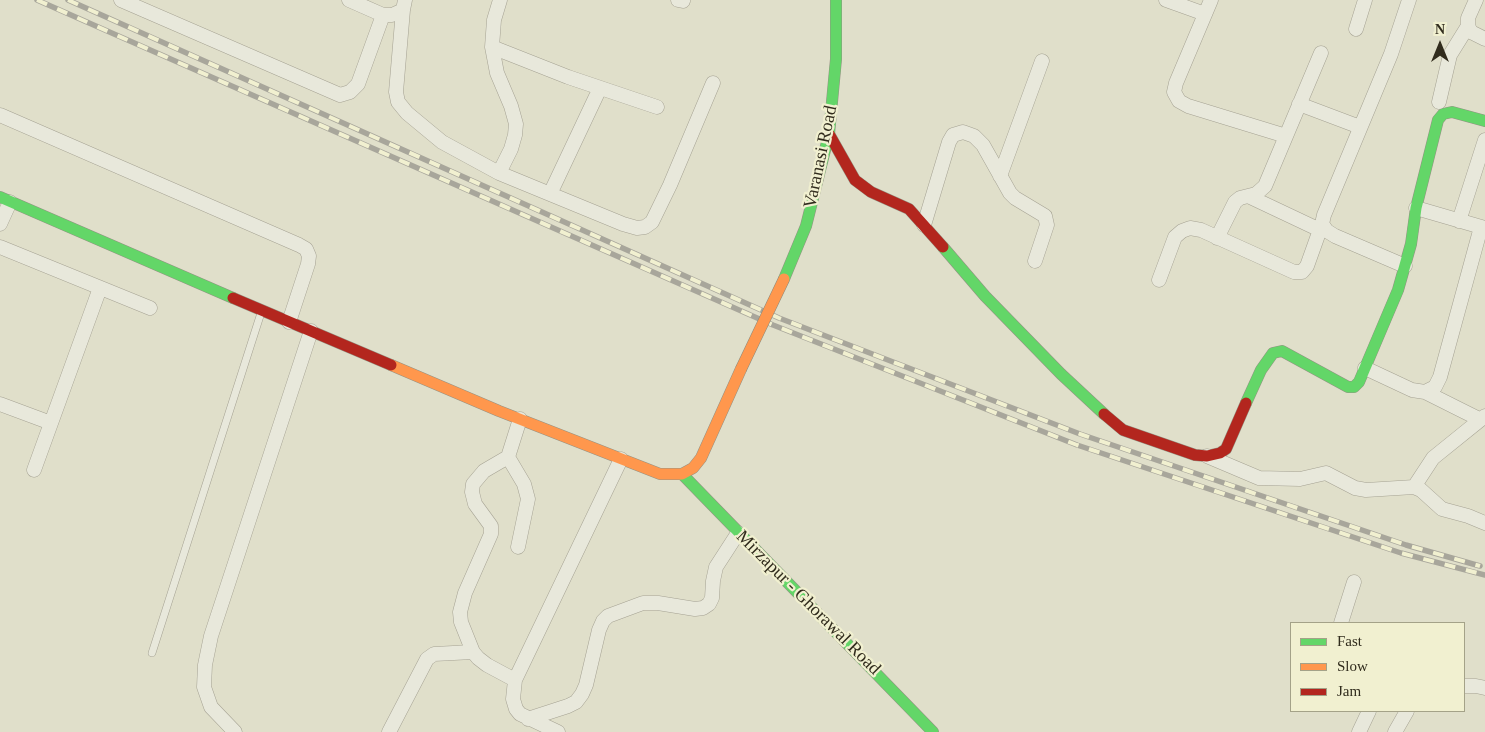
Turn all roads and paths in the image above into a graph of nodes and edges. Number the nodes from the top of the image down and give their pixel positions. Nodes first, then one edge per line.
1 (121, 0) edge
2 (350, 0) edge
3 (500, 0) edge
4 (836, 0) edge
5 (1166, 0) edge
6 (1211, 0) edge
7 (1365, 0) edge
8 (1410, 0) edge
9 (1476, 0) edge
10 (404, 5) edge
11 (1205, 14) junction
12 (383, 15) junction
13 (1468, 26) junction
14 (1356, 29) dead end
15 (1485, 38) edge
16 (492, 47) junction
17 (1321, 53) dead end
18 (1042, 62) dead end
19 (713, 83) dead end
20 (600, 88) junction
21 (1439, 102) dead end
22 (1299, 104) junction
23 (658, 107) dead end
24 (0, 115) edge
25 (1485, 121) edge
26 (1360, 127) junction
27 (829, 134) junction
28 (1286, 136) junction
29 (1485, 140) edge
30 (499, 173) junction
31 (1000, 176) junction
32 (550, 194) junction
33 (1248, 196) junction
34 (5, 200) edge
35 (1416, 208) junction
36 (1459, 221) junction
37 (0, 224) edge
38 (924, 225) junction
39 (1321, 227) junction
40 (1483, 228) edge
41 (1217, 238) junction
42 (0, 247) edge
43 (1035, 261) dead end
44 (1405, 266) junction
45 (1159, 280) dead end
46 (100, 288) junction
47 (150, 308) dead end
48 (261, 310) junction
49 (289, 322) junction
50 (311, 331) junction
51 (1365, 368) junction
52 (1425, 392) junction
53 (0, 404) edge
54 (1482, 418) edge
55 (520, 419) junction
56 (51, 422) junction
57 (1207, 456) junction
58 (508, 457) junction
59 (622, 459) junction
60 (34, 470) dead end
61 (682, 474) junction
62 (1414, 487) junction
63 (1485, 523) edge
64 (738, 534) junction
65 (518, 547) dead end
66 (1354, 582) dead end
67 (1341, 622) edge
68 (473, 652) junction
69 (152, 653) dead end
70 (515, 680) junction
71 (1465, 686) edge
72 (1485, 688) edge
73 (1368, 712) edge
74 (1406, 712) edge
75 (528, 719) junction
76 (235, 732) edge
77 (389, 732) edge
78 (558, 732) edge
79 (933, 732) edge
80 (1359, 732) edge
81 (1395, 732) edge

1 - 12 street
2 - 12 street
3 - 16 street
4 - 27 main road, Varanasi Road
5 - 11 street
6 - 11 street
7 - 14 street
8 - 26 street
9 - 13 street
10 - 12 street
10 - 30 street
11 - 28 street
13 - 15 street
13 - 21 street
16 - 20 street
16 - 30 street
17 - 22 street
18 - 31 street
19 - 32 street
20 - 23 street
20 - 32 street
22 - 26 street
22 - 28 street
24 - 49 street
25 - 35 main road
26 - 39 street
27 - 38 main road
27 - 61 main road, Varanasi Road, bridge
28 - 33 street
29 - 36 street
30 - 32 street
31 - 38 street
31 - 43 street
33 - 39 street
33 - 41 street
34 - 37 street
34 - 48 main road
35 - 36 street
35 - 44 main road
36 - 40 street
38 - 57 main road
39 - 41 street
39 - 44 street
40 - 52 street
41 - 45 street
42 - 46 street
44 - 51 main road
46 - 47 street
46 - 56 street
48 - 49 main road
48 - 69 lane
49 - 50 main road
50 - 55 main road
50 - 76 street
51 - 52 street
51 - 57 main road
52 - 54 street
53 - 56 street
54 - 62 street
55 - 58 street
55 - 59 main road
56 - 60 street
57 - 62 street
58 - 65 street
58 - 68 street
59 - 61 main road
59 - 70 street
61 - 64 main road, Mirzapur - Ghorawal Road
62 - 63 street
64 - 75 street
64 - 79 main road, Mirzapur - Ghorawal Road
66 - 67 street
68 - 70 street
68 - 77 street
70 - 75 street
71 - 72 street
73 - 80 street
74 - 81 street
75 - 78 street

